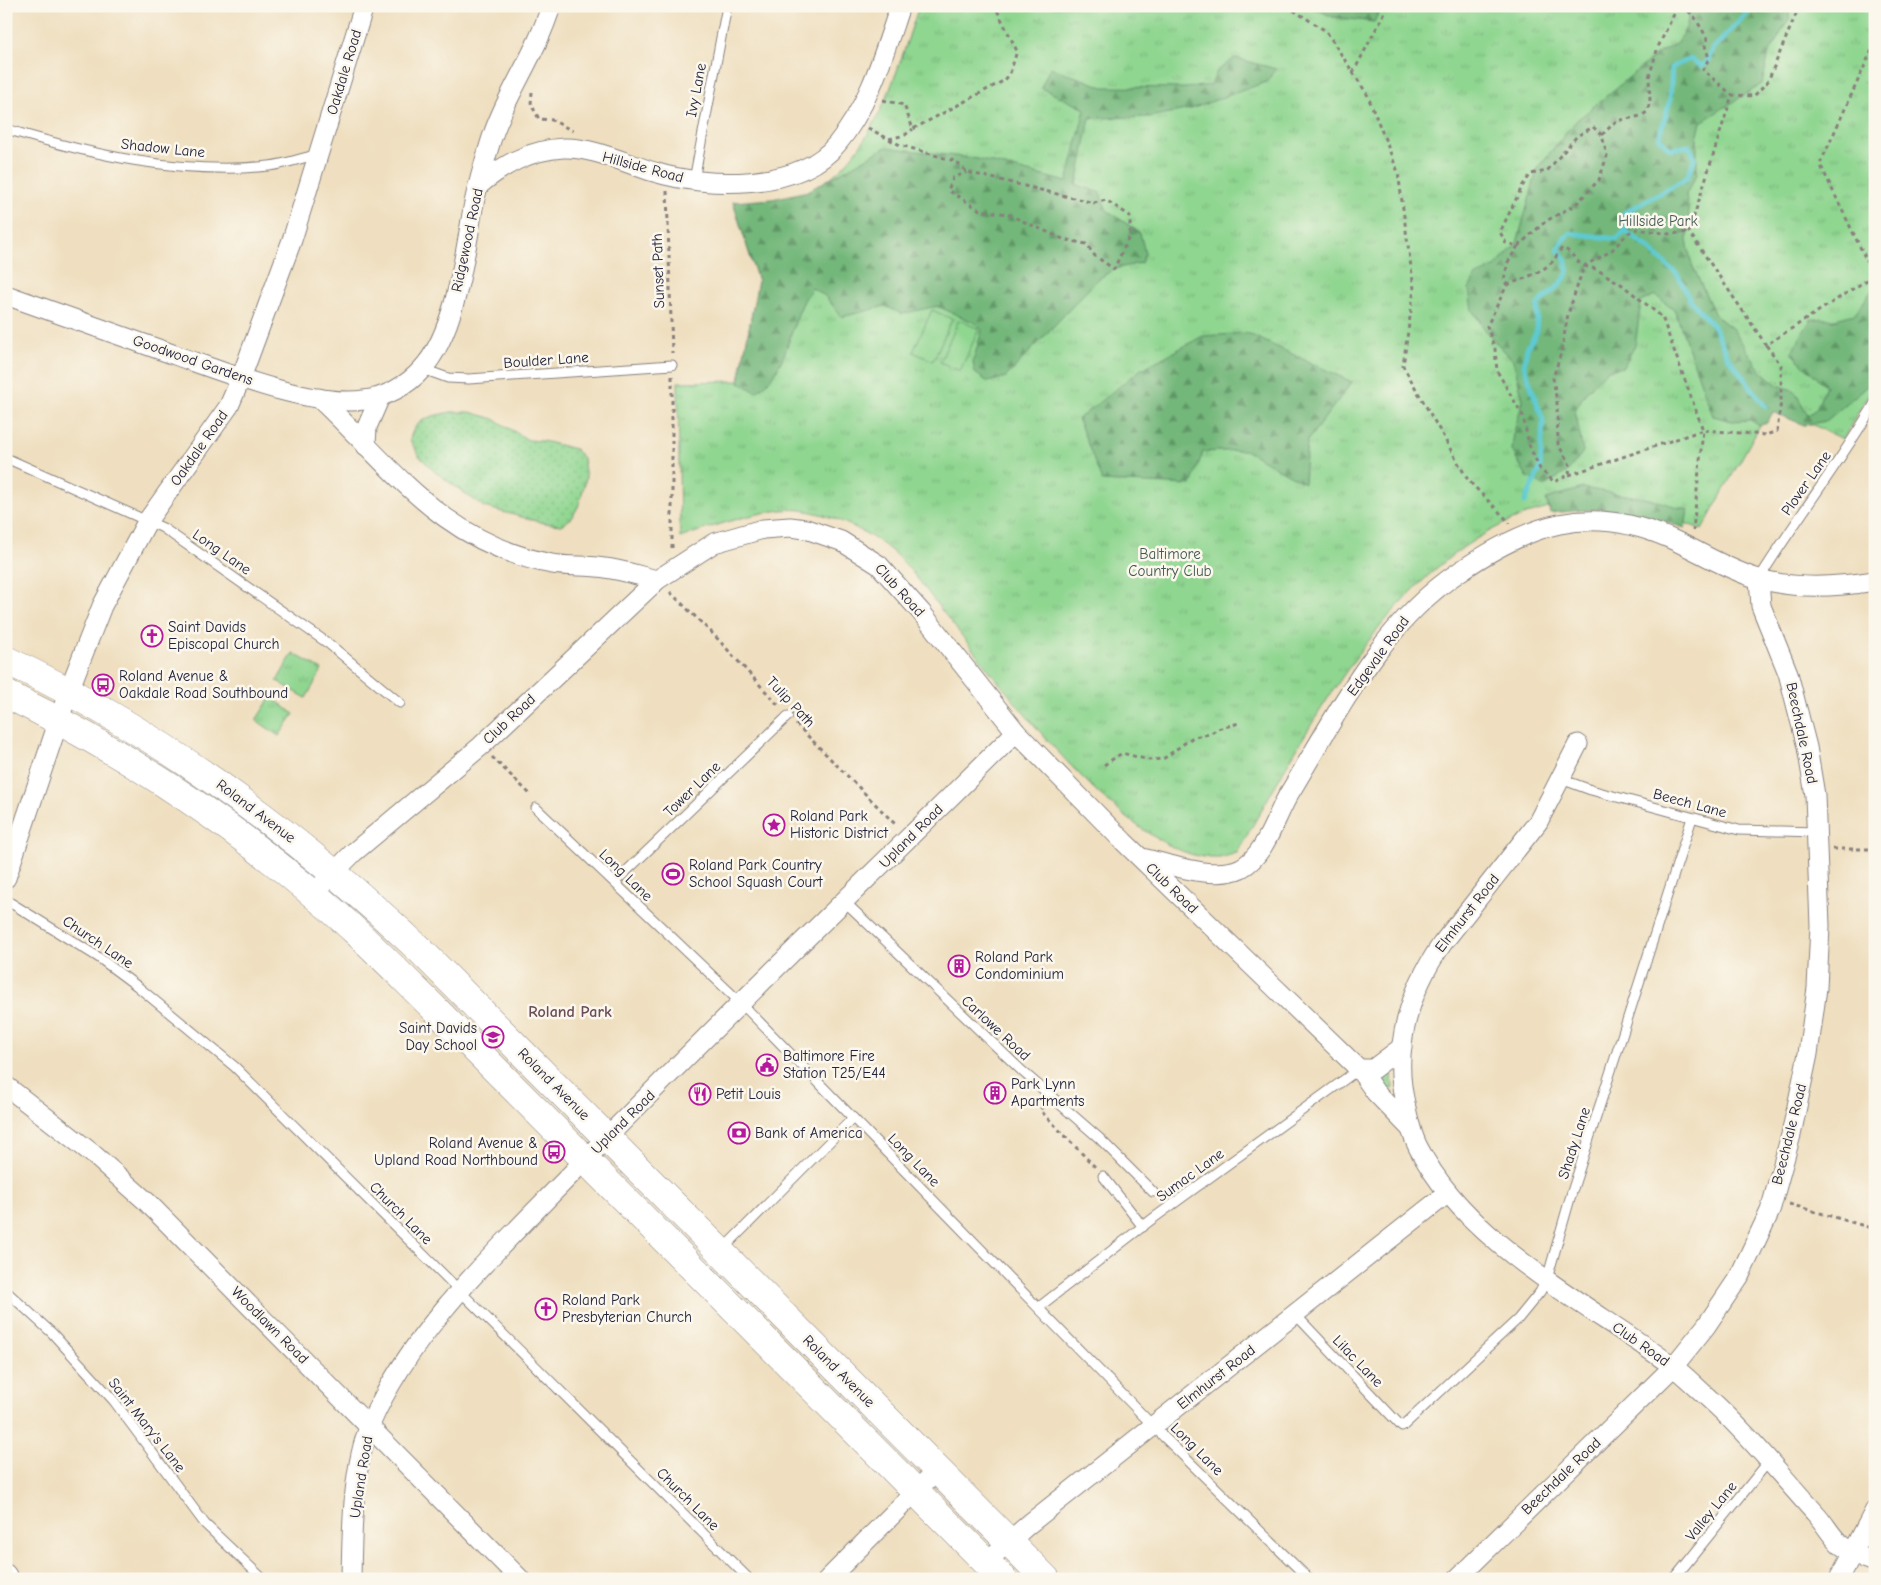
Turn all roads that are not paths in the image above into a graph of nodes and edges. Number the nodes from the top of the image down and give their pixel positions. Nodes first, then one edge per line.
1 (364, 6) edge
2 (551, 6) edge
3 (727, 6) edge
4 (900, 6) edge
5 (6, 129) edge
6 (318, 154) junction
7 (694, 180) junction
8 (478, 186) junction
9 (6, 295) edge
10 (672, 365) dead end
11 (423, 369) junction
12 (241, 378) junction
13 (380, 397) junction
14 (319, 398) junction
15 (1875, 403) edge
16 (366, 446) junction
17 (6, 458) edge
18 (148, 520) junction
19 (1759, 579) junction
20 (1875, 581) edge
21 (663, 586) junction
22 (6, 660) edge
23 (69, 690) junction
24 (6, 694) edge
25 (400, 703) dead end
26 (788, 716) road end
27 (58, 720) junction
28 (1016, 732) junction
29 (1578, 744) dead end
30 (1562, 778) junction
31 (536, 808) road end
32 (1692, 818) junction
33 (1816, 832) junction
34 (1141, 858) junction
35 (333, 871) junction
36 (1206, 873) junction
37 (6, 878) edge
38 (615, 882) junction
39 (313, 894) junction
40 (6, 900) edge
41 (845, 902) junction
42 (1187, 903) junction
43 (742, 1004) junction
44 (1402, 1047) junction
45 (1359, 1069) junction
46 (6, 1086) edge
47 (853, 1118) junction
48 (1410, 1128) junction
49 (607, 1137) junction
50 (585, 1160) junction
51 (1103, 1176) road end
52 (1153, 1192) dead end
53 (1448, 1193) junction
54 (1143, 1227) junction
55 (720, 1252) junction
56 (1547, 1279) junction
57 (460, 1290) junction
58 (6, 1291) edge
59 (1038, 1307) junction
60 (1295, 1314) junction
61 (1674, 1366) junction
62 (370, 1426) junction
63 (1154, 1426) junction
64 (1402, 1426) joint
65 (1770, 1460) junction
66 (937, 1470) junction
67 (915, 1492) junction
68 (1875, 1510) edge
69 (1009, 1542) junction
70 (1853, 1552) junction
71 (1875, 1562) edge
72 (994, 1570) edge
73 (6, 1574) edge
74 (9, 1579) edge
75 (263, 1579) edge
76 (350, 1579) edge
77 (520, 1579) edge
78 (749, 1579) edge
79 (828, 1579) edge
80 (1046, 1579) edge
81 (1309, 1579) edge
82 (1457, 1579) edge
83 (1674, 1579) edge
84 (1839, 1579) edge

1 - 6 street, Oakdale Road
2 - 8 street, Ridgewood Road
3 - 7 lane, Ivy Lane
4 - 7 street, Hillside Road
5 - 6 lane, Shadow Lane
6 - 12 street, Oakdale Road
7 - 8 street, Hillside Road
8 - 11 street, Ridgewood Road
9 - 12 street, Goodwood Gardens
10 - 11 lane, Boulder Lane
11 - 13 street, Ridgewood Road
12 - 14 street, Goodwood Gardens
12 - 18 street, Oakdale Road
13 - 14 street, Ridgewood Road
13 - 16 street
14 - 16 street
15 - 19 lane, Plover Lane
16 - 21 street
17 - 18 lane, Long Lane
18 - 23 street, Oakdale Road
18 - 25 lane, Long Lane
19 - 20 street, Edgevale Road
19 - 33 street, Beechdale Road
19 - 36 street, Edgevale Road
21 - 28 street, Club Road
21 - 35 street, Club Road
22 - 23 main road, Roland Avenue
23 - 27 street, Oakdale Road
23 - 35 main road, Roland Avenue
24 - 27 main road, Roland Avenue
26 - 38 lane, Tower Lane
27 - 37 street, Oakdale Road
27 - 39 main road, Roland Avenue
28 - 34 street, Club Road
28 - 41 street, Upland Road
29 - 30 street, Elmhurst Road
30 - 32 lane, Beech Lane
30 - 44 street, Elmhurst Road
31 - 38 lane, Long Lane
32 - 33 lane, Beech Lane
32 - 56 lane, Shady Lane
33 - 61 street, Beechdale Road
34 - 36 street, Edgevale Road
34 - 42 street, Club Road
35 - 39 street, Club Road
35 - 49 main road, Roland Avenue
36 - 42 street
38 - 43 lane, Long Lane
39 - 50 main road, Roland Avenue
40 - 57 lane, Church Lane
41 - 43 street, Upland Road
41 - 52 lane, Carlowe Road
42 - 45 street, Club Road
43 - 47 lane, Long Lane
43 - 49 street, Upland Road
44 - 45 street
44 - 48 street, Club Road
45 - 48 street, Club Road
45 - 54 lane, Sumac Lane
46 - 62 street, Woodlawn Road
47 - 55 lane
47 - 59 lane, Long Lane
48 - 53 street, Club Road
49 - 50 street, Upland Road
49 - 55 main road, Roland Avenue
50 - 57 street, Upland Road
50 - 67 main road, Roland Avenue
51 - 54 lane
53 - 56 street, Club Road
53 - 60 street, Elmhurst Road
54 - 59 lane, Sumac Lane
55 - 66 main road, Roland Avenue
56 - 61 street, Club Road
56 - 64 lane, Shady Lane
57 - 62 street, Upland Road
57 - 78 lane, Church Lane
58 - 75 lane, Saint Mary's Lane
59 - 63 lane, Long Lane
60 - 63 street, Elmhurst Road
60 - 64 lane, Lilac Lane
61 - 65 street, Club Road
61 - 82 street, Beechdale Road
62 - 76 street, Upland Road
62 - 77 street, Woodlawn Road
63 - 69 street, Elmhurst Road
63 - 81 lane, Long Lane
65 - 70 street, Club Road
65 - 83 lane, Valley Lane
66 - 67 street
66 - 69 main road, Roland Avenue
67 - 72 main road, Roland Avenue
67 - 79 street
68 - 70 street
69 - 72 street, Elmhurst Road
69 - 80 main road, Roland Avenue
70 - 71 street, Club Road
70 - 84 street
73 - 74 street

